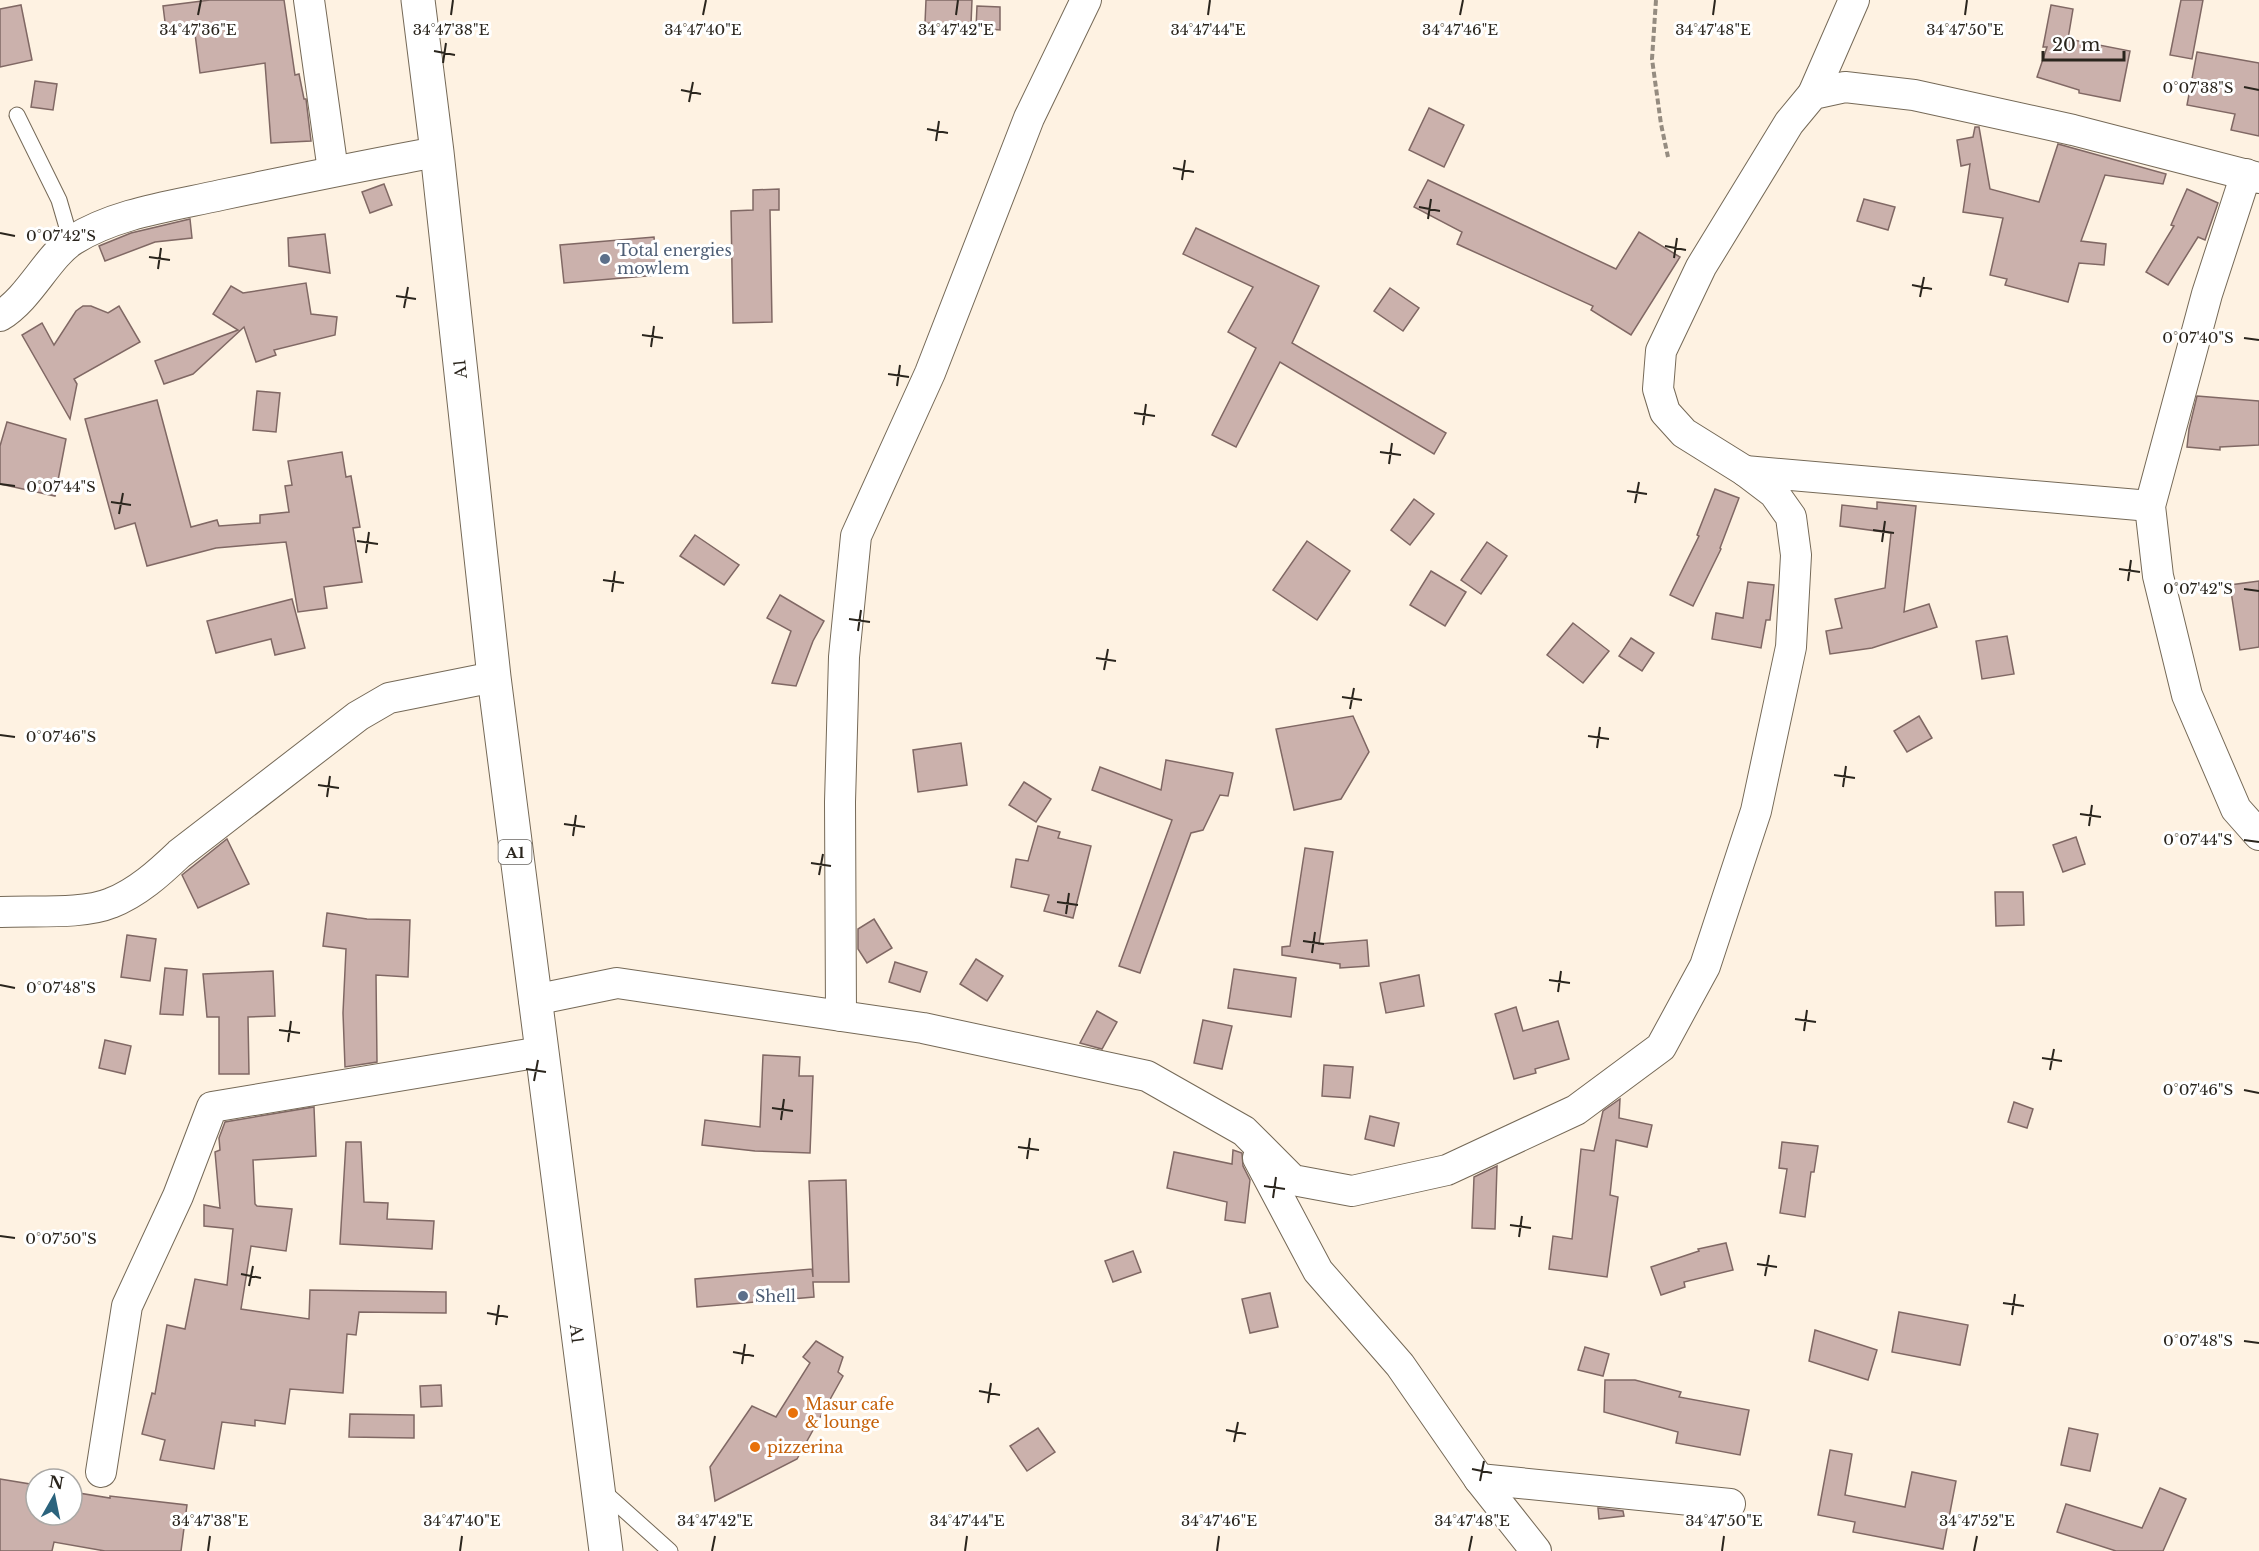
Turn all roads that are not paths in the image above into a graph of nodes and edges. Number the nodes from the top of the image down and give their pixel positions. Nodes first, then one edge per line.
1 (309, 0) edge
2 (418, 0) edge
3 (1086, 0) edge
4 (1854, 0) edge
5 (1813, 94) junction
6 (17, 115) dead end
7 (437, 152) junction
8 (333, 171) junction
9 (2256, 179) edge
10 (71, 241) junction
11 (0, 316) edge
12 (1745, 471) junction
13 (2150, 506) junction
14 (494, 677) junction
15 (2259, 835) edge
16 (0, 912) edge
17 (534, 1000) junction
18 (841, 1016) junction
19 (541, 1052) junction
20 (1244, 1131) junction
21 (101, 1472) dead end
22 (1479, 1479) junction
23 (597, 1486) junction
24 (1730, 1504) dead end
25 (606, 1551) edge
26 (670, 1551) edge
27 (1536, 1551) edge

1 - 8 street
2 - 7 highway, A1
3 - 18 street
4 - 5 street
5 - 9 street
5 - 12 street
6 - 10 lane
7 - 8 street
7 - 14 highway, A1 / A1
8 - 10 street
9 - 13 street
10 - 11 street
12 - 13 street
12 - 20 street
13 - 15 street
14 - 16 street
14 - 17 highway, A1 / A1
17 - 18 street
17 - 19 highway, A1 / A1
18 - 20 street
19 - 21 street
19 - 23 highway, A1 / A1
20 - 22 street
22 - 24 street
22 - 27 street
23 - 25 highway, A1 / A1
23 - 26 lane

